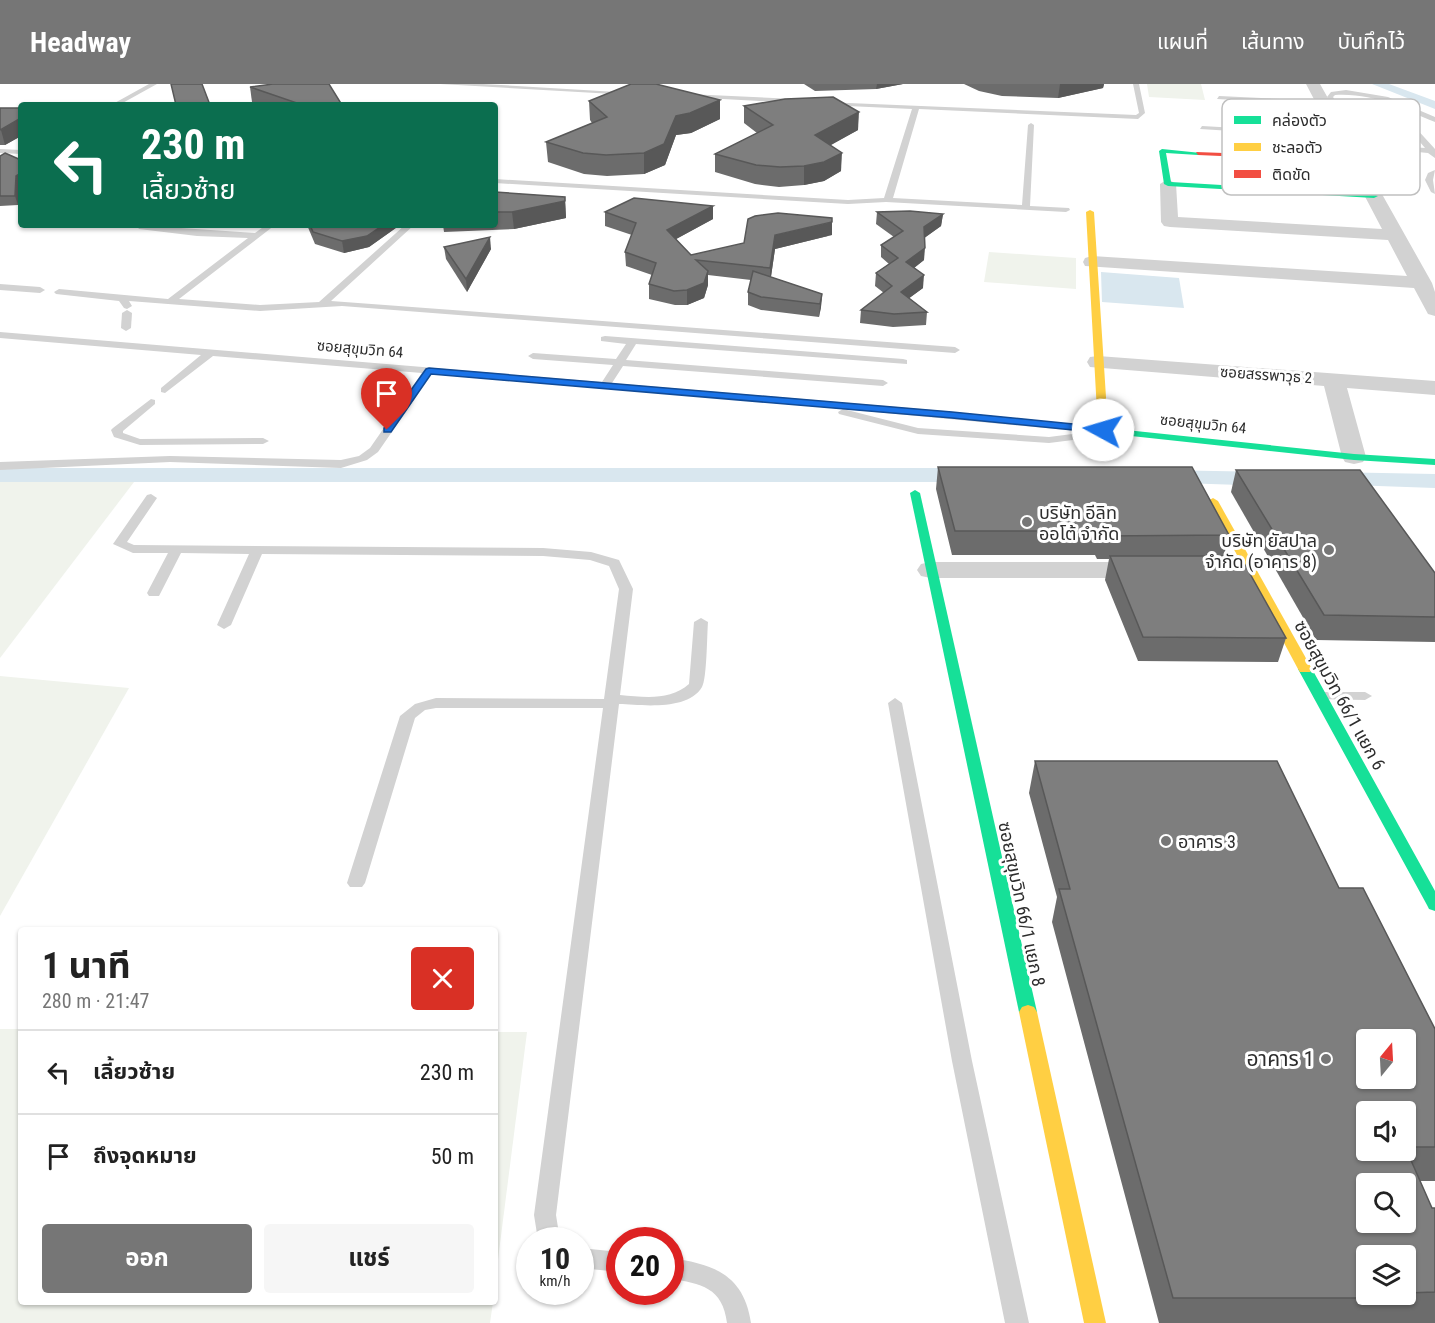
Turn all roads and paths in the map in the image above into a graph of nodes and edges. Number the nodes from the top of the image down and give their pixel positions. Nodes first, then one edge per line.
1 (154, 84) edge
2 (443, 84) edge
3 (1136, 84) edge
4 (1313, 84) edge
5 (709, 90) dead end
6 (644, 94) edge
7 (680, 96) edge
8 (703, 97) junction
9 (1219, 98) dead end
10 (1240, 99) edge
11 (1321, 99) edge
12 (1331, 99) edge
13 (1385, 99) edge
14 (120, 102) edge
15 (805, 102) edge
16 (817, 102) edge
17 (916, 107) junction
18 (1420, 113) edge
19 (1435, 120) edge
20 (1031, 125) dead end
21 (1202, 128) dead end
22 (1222, 129) edge
23 (1420, 137) edge
24 (0, 151) edge
25 (18, 152) edge
26 (1433, 152) edge
27 (1222, 154) edge
28 (1435, 172) edge
29 (498, 181) edge
30 (1168, 184) junction
31 (1222, 187) edge
32 (1435, 192) edge
33 (1374, 195) edge
34 (886, 200) junction
35 (1026, 208) junction
36 (1066, 210) dead end
37 (1090, 212) dead end
38 (1170, 222) junction
39 (156, 228) edge
40 (267, 228) edge
41 (407, 228) edge
42 (1396, 235) junction
43 (257, 236) junction
44 (1092, 262) junction
45 (1172, 267) junction
46 (1422, 283) junction
47 (0, 288) edge
48 (40, 290) dead end
49 (59, 292) dead end
50 (122, 298) junction
51 (171, 301) junction
52 (321, 305) junction
53 (1435, 310) edge
54 (0, 335) edge
55 (126, 337) junction
56 (604, 339) dead end
57 (633, 341) junction
58 (956, 350) dead end
59 (776, 352) junction
60 (210, 353) junction
61 (533, 356) dead end
62 (903, 362) dead end
63 (1098, 362) junction
64 (619, 363) junction
65 (429, 371) junction
66 (1334, 380) junction
67 (883, 383) dead end
68 (605, 386) junction
69 (766, 386) junction
70 (1435, 388) edge
71 (165, 390) dead end
72 (151, 402) dead end
73 (798, 402) junction
74 (1103, 430) junction
75 (263, 441) dead end
76 (1352, 460) junction
77 (1435, 462) edge
78 (0, 466) edge
79 (915, 494) dead end
80 (150, 498) dead end
81 (1213, 501) edge
82 (177, 549) junction
83 (257, 550) junction
84 (931, 570) junction
85 (1180, 570) edge
86 (154, 593) dead end
87 (701, 622) dead end
88 (224, 625) dead end
89 (1320, 696) junction
90 (1365, 696) dead end
91 (611, 702) junction
92 (896, 703) dead end
93 (356, 883) dead end
94 (1435, 905) edge
95 (547, 1227) edge
96 (684, 1269) edge
97 (739, 1323) edge
98 (1017, 1323) edge
99 (1095, 1323) edge

1 - 14 lane
2 - 6 lane
3 - 17 lane
4 - 11 street
5 - 8 lane
7 - 8 lane
8 - 15 lane
9 - 10 lane
12 - 13 lane
16 - 17 lane
17 - 34 lane
18 - 19 lane
20 - 35 lane
21 - 22 lane
23 - 26 lane
24 - 25 lane
27 - 30 street
28 - 32 lane
29 - 34 lane
30 - 31 street
30 - 38 street
33 - 42 street
34 - 35 lane
35 - 36 lane
37 - 44 street
38 - 42 street
38 - 45 street
39 - 43 lane
40 - 43 lane
41 - 52 lane
42 - 46 street
43 - 51 lane
44 - 45 street
44 - 63 street
45 - 46 street
46 - 53 street
47 - 48 lane
49 - 50 lane
50 - 51 lane
50 - 55 lane
51 - 52 lane
52 - 58 lane
54 - 55 lane, ซอยสุขุมวิท 64
55 - 60 lane, ซอยสุขุมวิท 64
56 - 57 lane
57 - 59 lane
57 - 64 lane
59 - 62 lane
59 - 69 lane
60 - 65 lane, ซอยสุขุมวิท 64
60 - 71 lane
61 - 64 lane
63 - 66 street, ซอยสรรพาวุธ 2
63 - 74 street
64 - 68 lane
64 - 69 lane
65 - 68 lane, ซอยสุขุมวิท 64
65 - 78 lane
66 - 70 street, ซอยสรรพาวุธ 2
66 - 76 street
67 - 69 lane
68 - 69 lane, ซอยสุขุมวิท 64
69 - 73 lane, ซอยสุขุมวิท 64
72 - 75 lane
73 - 74 lane, ซอยสุขุมวิท 64
73 - 74 lane
74 - 76 street, ซอยสุขุมวิท 64
76 - 77 street, ซอยสุขุมวิท 64
79 - 84 street, ซอยสุขุมวิท 66/1 แยก 8
80 - 82 lane
81 - 89 street, ซอยสุขุมวิท 66/1 แยก 6
82 - 83 lane
82 - 86 lane
83 - 88 lane
83 - 91 lane
84 - 85 street
84 - 99 street, ซอยสุขุมวิท 66/1 แยก 8
87 - 91 lane
89 - 90 lane
89 - 94 street, ซอยสุขุมวิท 66/1 แยก 6
91 - 93 lane
91 - 95 lane
92 - 98 lane
96 - 97 lane

